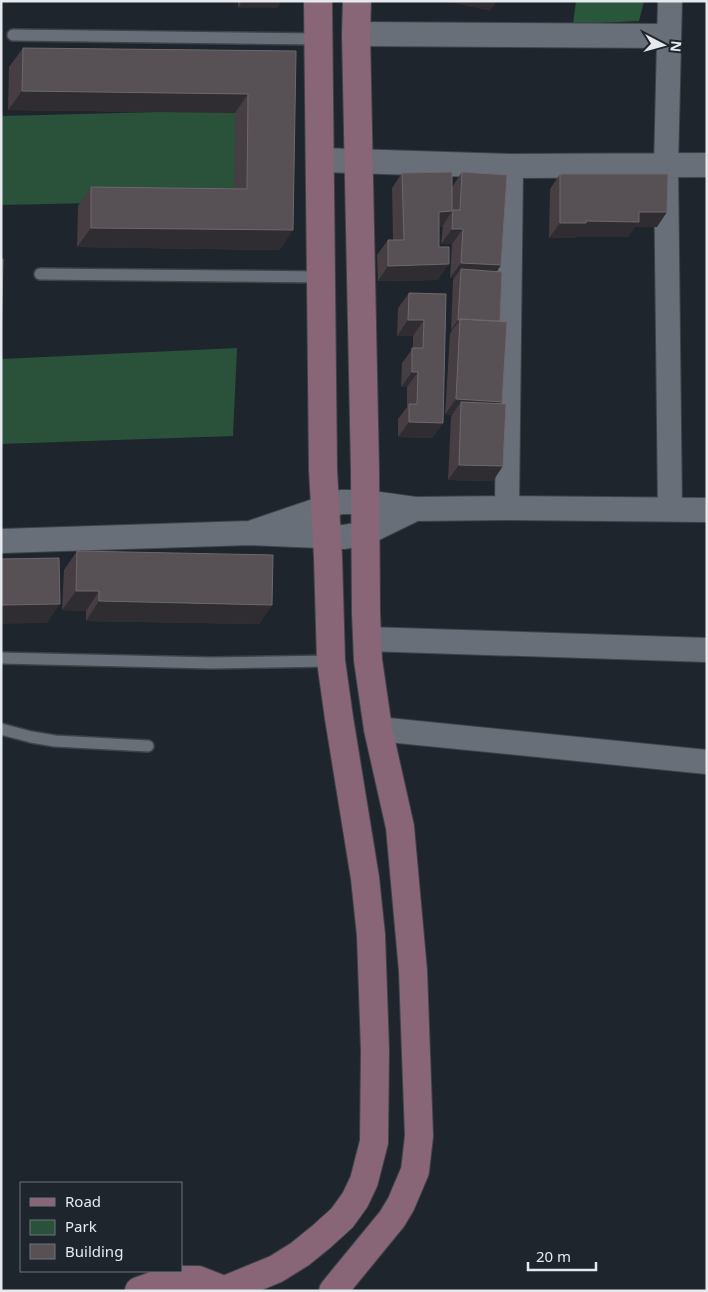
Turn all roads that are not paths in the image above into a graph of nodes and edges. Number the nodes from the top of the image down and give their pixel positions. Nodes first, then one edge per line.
1 (318, 1) edge
2 (357, 1) edge
3 (670, 1) edge
4 (356, 34) junction
5 (13, 35) dead end
6 (668, 36) junction
7 (318, 39) junction
8 (320, 160) junction
9 (359, 161) junction
10 (707, 165) edge
11 (511, 166) junction
12 (666, 166) junction
13 (40, 274) dead end
14 (321, 277) junction
15 (365, 502) junction
16 (325, 508) junction
17 (507, 508) junction
18 (415, 509) junction
19 (670, 509) junction
20 (707, 510) edge
21 (250, 533) junction
22 (366, 533) junction
23 (326, 536) junction
24 (1, 541) edge
25 (367, 639) junction
26 (707, 650) edge
27 (1, 658) edge
28 (331, 661) junction
29 (1, 729) edge
30 (378, 729) junction
31 (148, 746) dead end
32 (707, 762) edge
33 (226, 1290) edge
34 (139, 1291) edge
35 (333, 1291) edge

1 - 7 street
2 - 4 street
3 - 6 street
4 - 6 street
4 - 9 street
5 - 7 lane
6 - 12 street
7 - 8 street
8 - 9 street
8 - 14 street
9 - 11 street
9 - 15 street
10 - 12 street
11 - 12 street
11 - 17 street
12 - 19 street
13 - 14 lane
14 - 16 street
15 - 16 street
15 - 18 street
15 - 22 street
16 - 21 street
16 - 23 street
17 - 18 street
17 - 19 street
18 - 22 street
19 - 20 street
21 - 23 street
21 - 24 street
22 - 23 street
22 - 25 street
23 - 28 street
25 - 26 street
25 - 30 street
27 - 28 lane
28 - 33 street
29 - 31 lane
30 - 32 street
30 - 35 street
33 - 34 street

